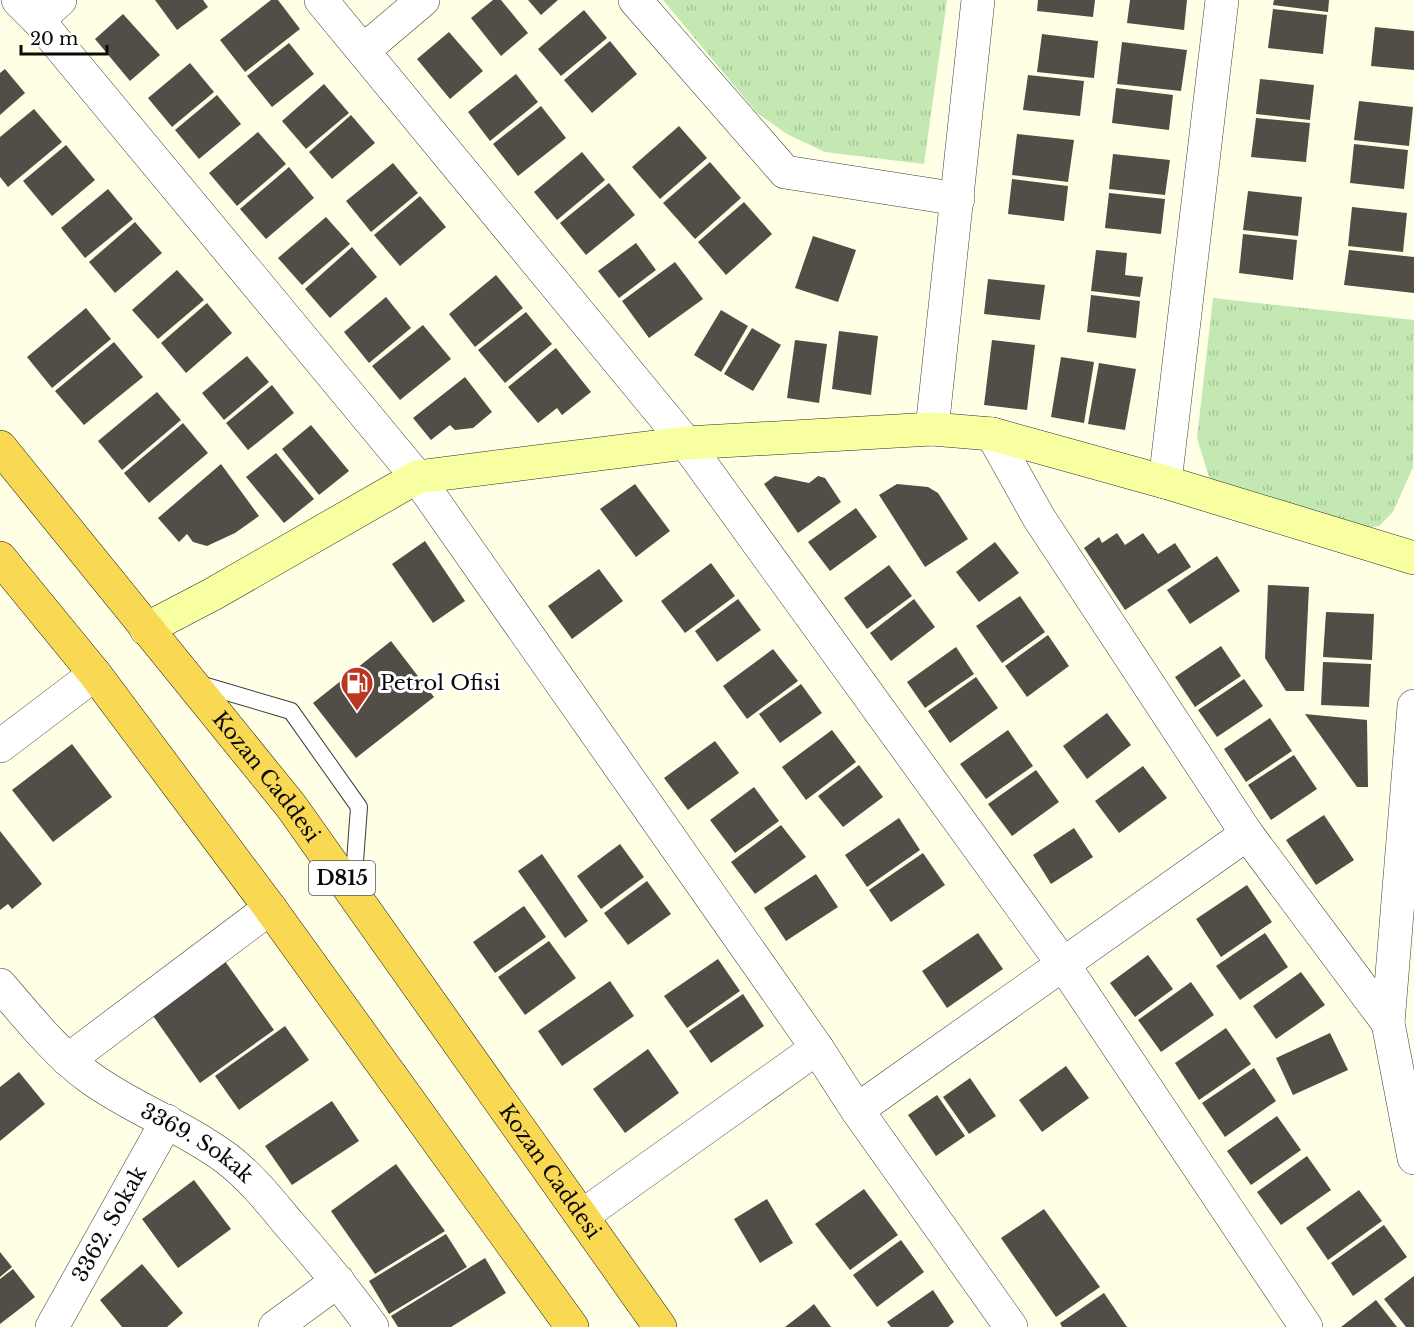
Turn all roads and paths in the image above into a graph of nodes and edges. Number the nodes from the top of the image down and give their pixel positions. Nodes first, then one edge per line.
1 (321, 0) edge
2 (423, 0) edge
3 (635, 0) edge
4 (978, 0) edge
5 (1222, 0) edge
6 (39, 6) edge
7 (363, 50) junction
8 (958, 199) junction
9 (932, 429) junction
10 (992, 435) junction
11 (686, 443) junction
12 (0, 447) edge
13 (417, 477) junction
14 (1165, 482) junction
15 (0, 558) edge
16 (1414, 558) edge
17 (146, 629) junction
18 (94, 674) junction
19 (188, 680) junction
20 (1414, 706) edge
21 (0, 746) edge
22 (1247, 834) junction
23 (1407, 871) edge
24 (352, 893) junction
25 (270, 908) junction
26 (1063, 964) junction
27 (0, 984) edge
28 (1388, 1023) junction
29 (818, 1048) junction
30 (68, 1060) junction
31 (857, 1110) junction
32 (167, 1121) junction
33 (1414, 1158) edge
34 (582, 1216) junction
35 (338, 1281) junction
36 (52, 1327) edge
37 (275, 1327) edge
38 (372, 1327) edge
39 (572, 1327) edge
40 (660, 1327) edge
41 (1011, 1327) edge
42 (1306, 1327) edge

1 - 7 street
2 - 7 street
3 - 8 street
4 - 8 street
5 - 14 street
6 - 13 street
7 - 11 street
8 - 9 street
9 - 10 main road
9 - 11 main road
10 - 14 main road
10 - 22 street
11 - 13 main road
11 - 26 street
12 - 17 highway, Kozan Caddesi / D815
13 - 17 main road
13 - 29 street
14 - 16 main road
15 - 18 highway
17 - 19 highway, Kozan Caddesi / D815
18 - 21 street
18 - 25 highway
19 - 24 highway, Kozan Caddesi / D815
19 - 24 lane
20 - 23 street
22 - 26 street
22 - 28 street
23 - 28 street
24 - 34 highway, Kozan Caddesi / D815
25 - 30 street
25 - 39 highway
26 - 31 street
26 - 42 street
27 - 30 street, 3369. Sokak
28 - 33 street
29 - 31 street
29 - 34 street
30 - 32 street, 3369. Sokak
31 - 41 street
32 - 35 street, 3369. Sokak
32 - 36 street, 3362. Sokak
34 - 40 highway, Kozan Caddesi / D815
35 - 37 street
35 - 38 street, 3369. Sokak

